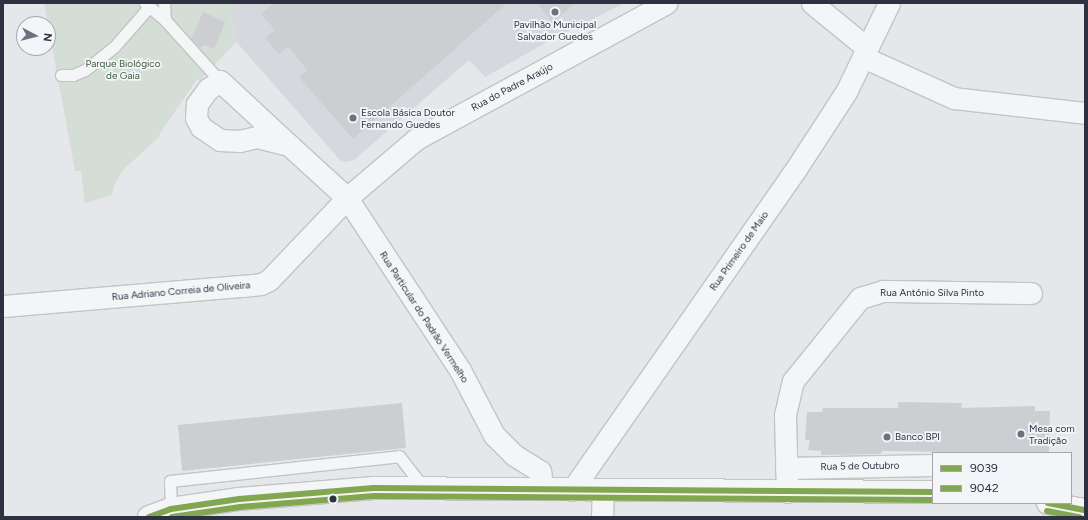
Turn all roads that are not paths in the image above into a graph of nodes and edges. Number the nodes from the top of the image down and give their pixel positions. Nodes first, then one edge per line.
1 (164, 3) edge
2 (667, 3) edge
3 (812, 3) edge
4 (889, 3) edge
5 (147, 5) edge
6 (165, 20) junction
7 (865, 52) junction
8 (61, 75) dead end
9 (220, 82) junction
10 (1085, 113) edge
11 (289, 145) junction
12 (347, 198) junction
13 (1031, 293) dead end
14 (3, 306) edge
15 (932, 465) edge
16 (786, 468) junction
17 (424, 488) junction
18 (543, 489) junction
19 (572, 490) junction
20 (602, 491) junction
21 (787, 492) junction
22 (932, 492) edge
23 (171, 509) junction
24 (149, 517) edge
25 (602, 517) edge

1 - 6 lane
2 - 12 street, Rua do Padre Araújo
3 - 7 street
4 - 7 street, Rua Primeiro de Maio
5 - 6 lane
5 - 8 lane
6 - 9 lane
7 - 10 street
7 - 19 street, Rua Primeiro de Maio
9 - 11 street, Rua Particular do Padrão Vermelho
9 - 11 street
11 - 12 street, Rua Particular do Padrão Vermelho
12 - 14 street, Rua Adriano Correia de Oliveira
12 - 18 street, Rua Particular do Padrão Vermelho
13 - 16 street, Rua António Silva Pinto
15 - 16 street, Rua 5 de Outubro
16 - 21 street, Rua António Silva Pinto
17 - 18 street
17 - 23 street
17 - 23 lane
18 - 19 street
19 - 20 street
20 - 21 street
20 - 25 street
21 - 22 street
23 - 24 street

